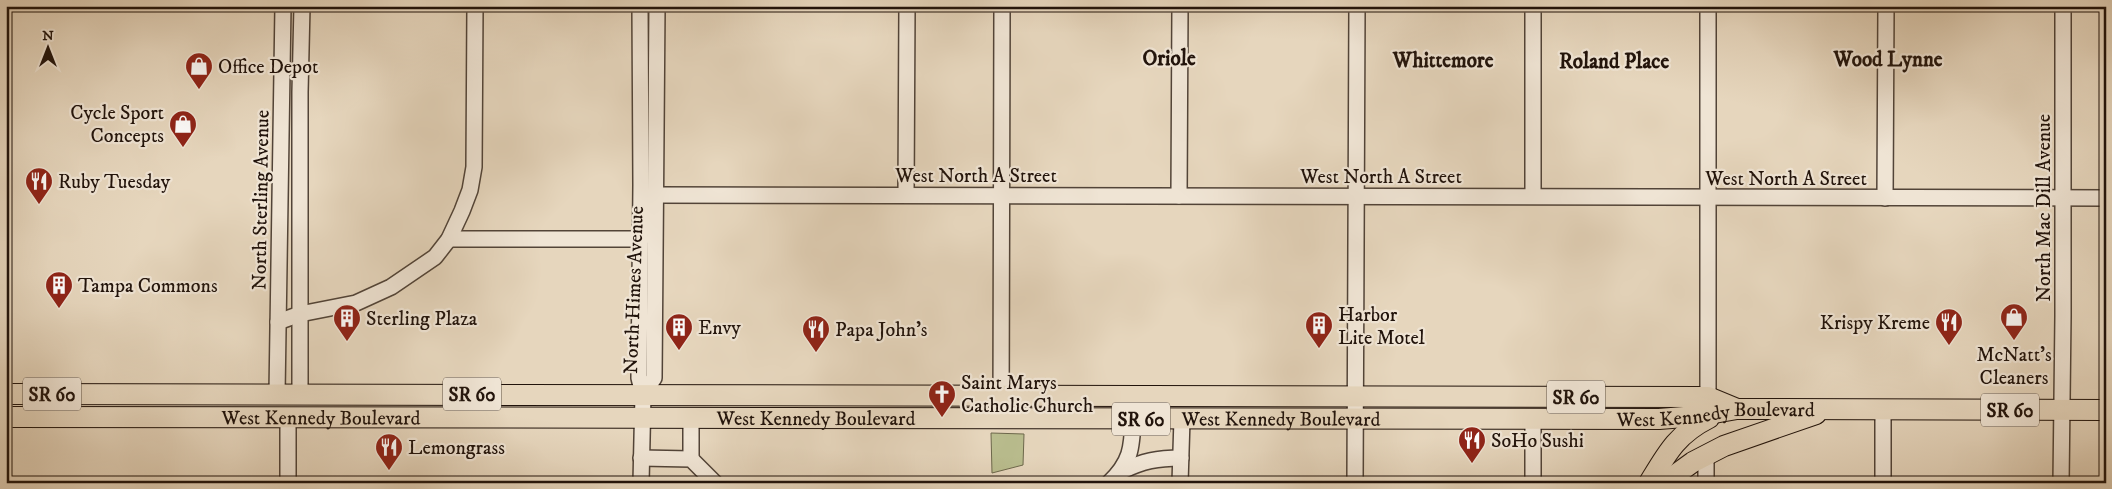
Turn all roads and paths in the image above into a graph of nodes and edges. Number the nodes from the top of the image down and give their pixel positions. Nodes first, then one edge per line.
1 (283, 6) edge
2 (302, 6) edge
3 (475, 6) edge
4 (640, 6) edge
5 (657, 6) edge
6 (907, 6) edge
7 (1002, 6) edge
8 (1180, 6) edge
9 (1357, 6) edge
10 (1533, 6) edge
11 (1708, 6) edge
12 (1886, 6) edge
13 (2063, 6) edge
14 (302, 48) junction
15 (282, 49) junction
16 (281, 91) junction
17 (300, 92) junction
18 (906, 194) junction
19 (656, 195) junction
20 (1002, 196) junction
21 (1179, 196) junction
22 (1357, 196) junction
23 (1533, 196) junction
24 (1708, 198) junction
25 (1884, 198) junction
26 (2106, 198) edge
27 (2063, 199) junction
28 (641, 238) junction
29 (449, 239) junction
30 (300, 314) junction
31 (278, 322) junction
32 (6, 394) edge
33 (277, 394) junction
34 (300, 394) junction
35 (404, 394) junction
36 (644, 394) junction
37 (1002, 395) junction
38 (1356, 397) junction
39 (1708, 397) junction
40 (1737, 409) junction
41 (1833, 409) junction
42 (1883, 409) junction
43 (2062, 410) junction
44 (2106, 410) edge
45 (6, 417) edge
46 (175, 417) junction
47 (288, 417) junction
48 (643, 417) junction
49 (691, 417) junction
50 (1001, 418) junction
51 (1133, 419) junction
52 (1182, 419) junction
53 (1533, 419) junction
54 (1356, 420) junction
55 (1706, 455) junction
56 (641, 458) junction
57 (1181, 458) junction
58 (691, 459) junction
59 (1122, 470) junction
60 (288, 483) edge
61 (641, 483) edge
62 (715, 483) edge
63 (1109, 483) edge
64 (1180, 483) edge
65 (1355, 483) edge
66 (1533, 483) edge
67 (1649, 483) edge
68 (1664, 483) edge
69 (1706, 483) edge
70 (1883, 483) edge
71 (2061, 483) edge

1 - 15 street, North Sterling Avenue
2 - 14 street, North Sterling Avenue
3 - 29 street
4 - 28 street, North Himes Avenue
5 - 19 street, North Himes Avenue
6 - 18 street
7 - 20 street
8 - 21 street
9 - 22 street
10 - 23 street
11 - 24 street
12 - 25 street
13 - 27 street, North Mac Dill Avenue
14 - 15 street
14 - 17 street, North Sterling Avenue
15 - 16 street, North Sterling Avenue
16 - 17 street
16 - 31 street, North Sterling Avenue
17 - 30 street, North Sterling Avenue
18 - 19 street, West North A Street
18 - 20 street, West North A Street
19 - 36 street, North Himes Avenue
20 - 21 street, West North A Street
20 - 37 street
21 - 22 street, West North A Street
22 - 23 street, West North A Street
22 - 38 street
23 - 24 street, West North A Street
24 - 25 street, West North A Street
24 - 39 street
25 - 27 street, West North A Street
26 - 27 street, West North A Street
27 - 43 street, North Mac Dill Avenue
28 - 29 street
28 - 36 street, North Himes Avenue
29 - 30 street
30 - 31 street
30 - 34 street, North Sterling Avenue
31 - 33 street, North Sterling Avenue
32 - 33 main road, West Kennedy Boulevard / SR 60
33 - 34 main road, West Kennedy Boulevard / SR 60
34 - 35 main road, West Kennedy Boulevard / SR 60
34 - 46 main road
35 - 36 main road, West Kennedy Boulevard / SR 60
35 - 47 main road
36 - 37 main road, West Kennedy Boulevard / SR 60
36 - 48 street
37 - 38 main road, West Kennedy Boulevard / SR 60
37 - 50 street
38 - 39 main road, West Kennedy Boulevard / SR 60
38 - 54 street
39 - 40 main road, SR 60
40 - 41 main road, West Kennedy Boulevard / SR 60
40 - 53 main road, West Kennedy Boulevard / SR 60
40 - 67 main road
41 - 42 main road, West Kennedy Boulevard / SR 60
41 - 55 main road
42 - 43 main road, West Kennedy Boulevard / SR 60
42 - 70 street
43 - 44 main road, West Kennedy Boulevard / SR 60
43 - 71 street, North Mac Dill Avenue
45 - 46 main road, West Kennedy Boulevard / SR 60
46 - 47 main road, West Kennedy Boulevard / SR 60
47 - 48 main road, West Kennedy Boulevard / SR 60
47 - 60 street
48 - 49 main road, West Kennedy Boulevard / SR 60
48 - 56 street
49 - 50 main road, West Kennedy Boulevard / SR 60
49 - 58 street
50 - 51 main road, West Kennedy Boulevard / SR 60
51 - 52 main road, West Kennedy Boulevard / SR 60
51 - 59 street
52 - 54 main road, West Kennedy Boulevard / SR 60
52 - 57 street
53 - 54 main road, West Kennedy Boulevard / SR 60
53 - 66 street
54 - 65 street
55 - 68 main road
55 - 69 street
56 - 58 street
56 - 61 street
57 - 59 street
57 - 64 street
58 - 62 street
59 - 63 street

